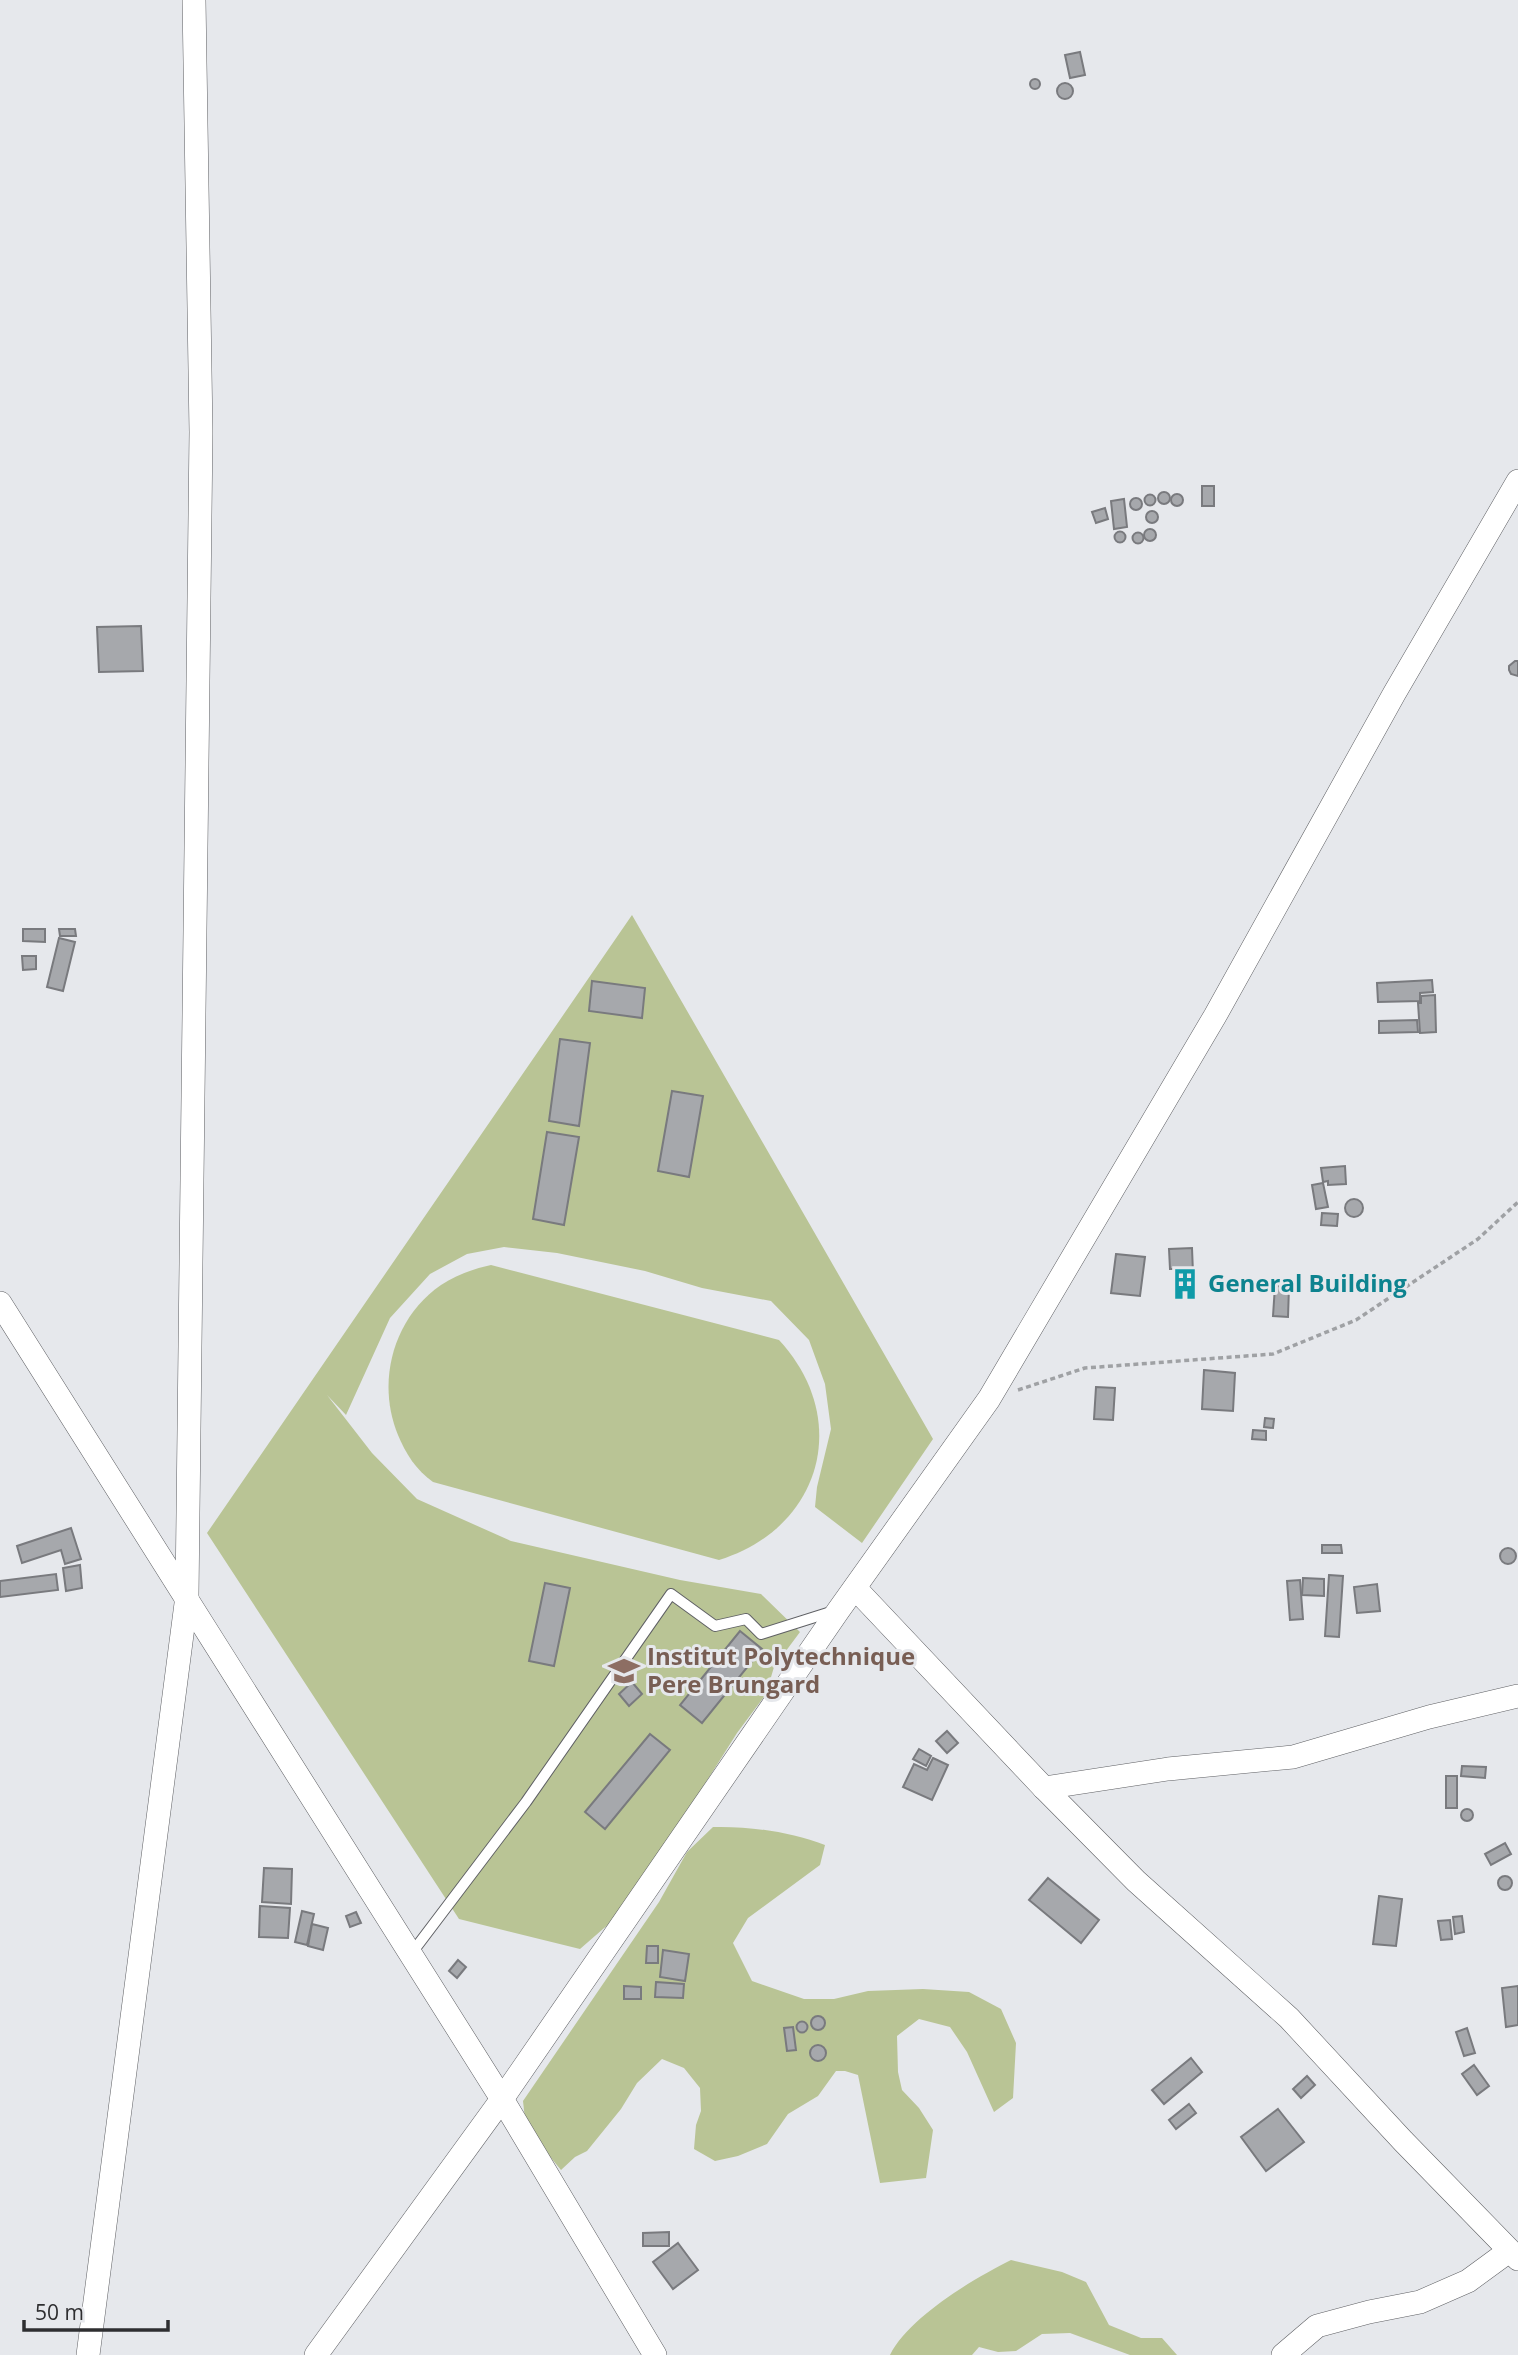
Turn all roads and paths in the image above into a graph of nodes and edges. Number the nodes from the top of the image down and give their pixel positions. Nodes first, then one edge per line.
1 (194, 0) edge
2 (1518, 481) edge
3 (1518, 1202) edge
4 (0, 1303) edge
5 (989, 1399) junction
6 (855, 1588) junction
7 (187, 1596) junction
8 (838, 1611) junction
9 (1518, 1696) edge
10 (1044, 1788) junction
11 (411, 1954) junction
12 (502, 2099) junction
13 (1514, 2255) edge
14 (88, 2355) edge
15 (316, 2355) edge
16 (655, 2355) edge
17 (1283, 2355) edge

1 - 7 street
2 - 5 street
3 - 5 path
4 - 7 street
5 - 6 street
6 - 8 street
6 - 10 street
7 - 11 street
7 - 14 street
8 - 11 lane
8 - 12 street
9 - 10 street
10 - 13 street
11 - 12 street
12 - 15 street
12 - 16 street
13 - 17 street

